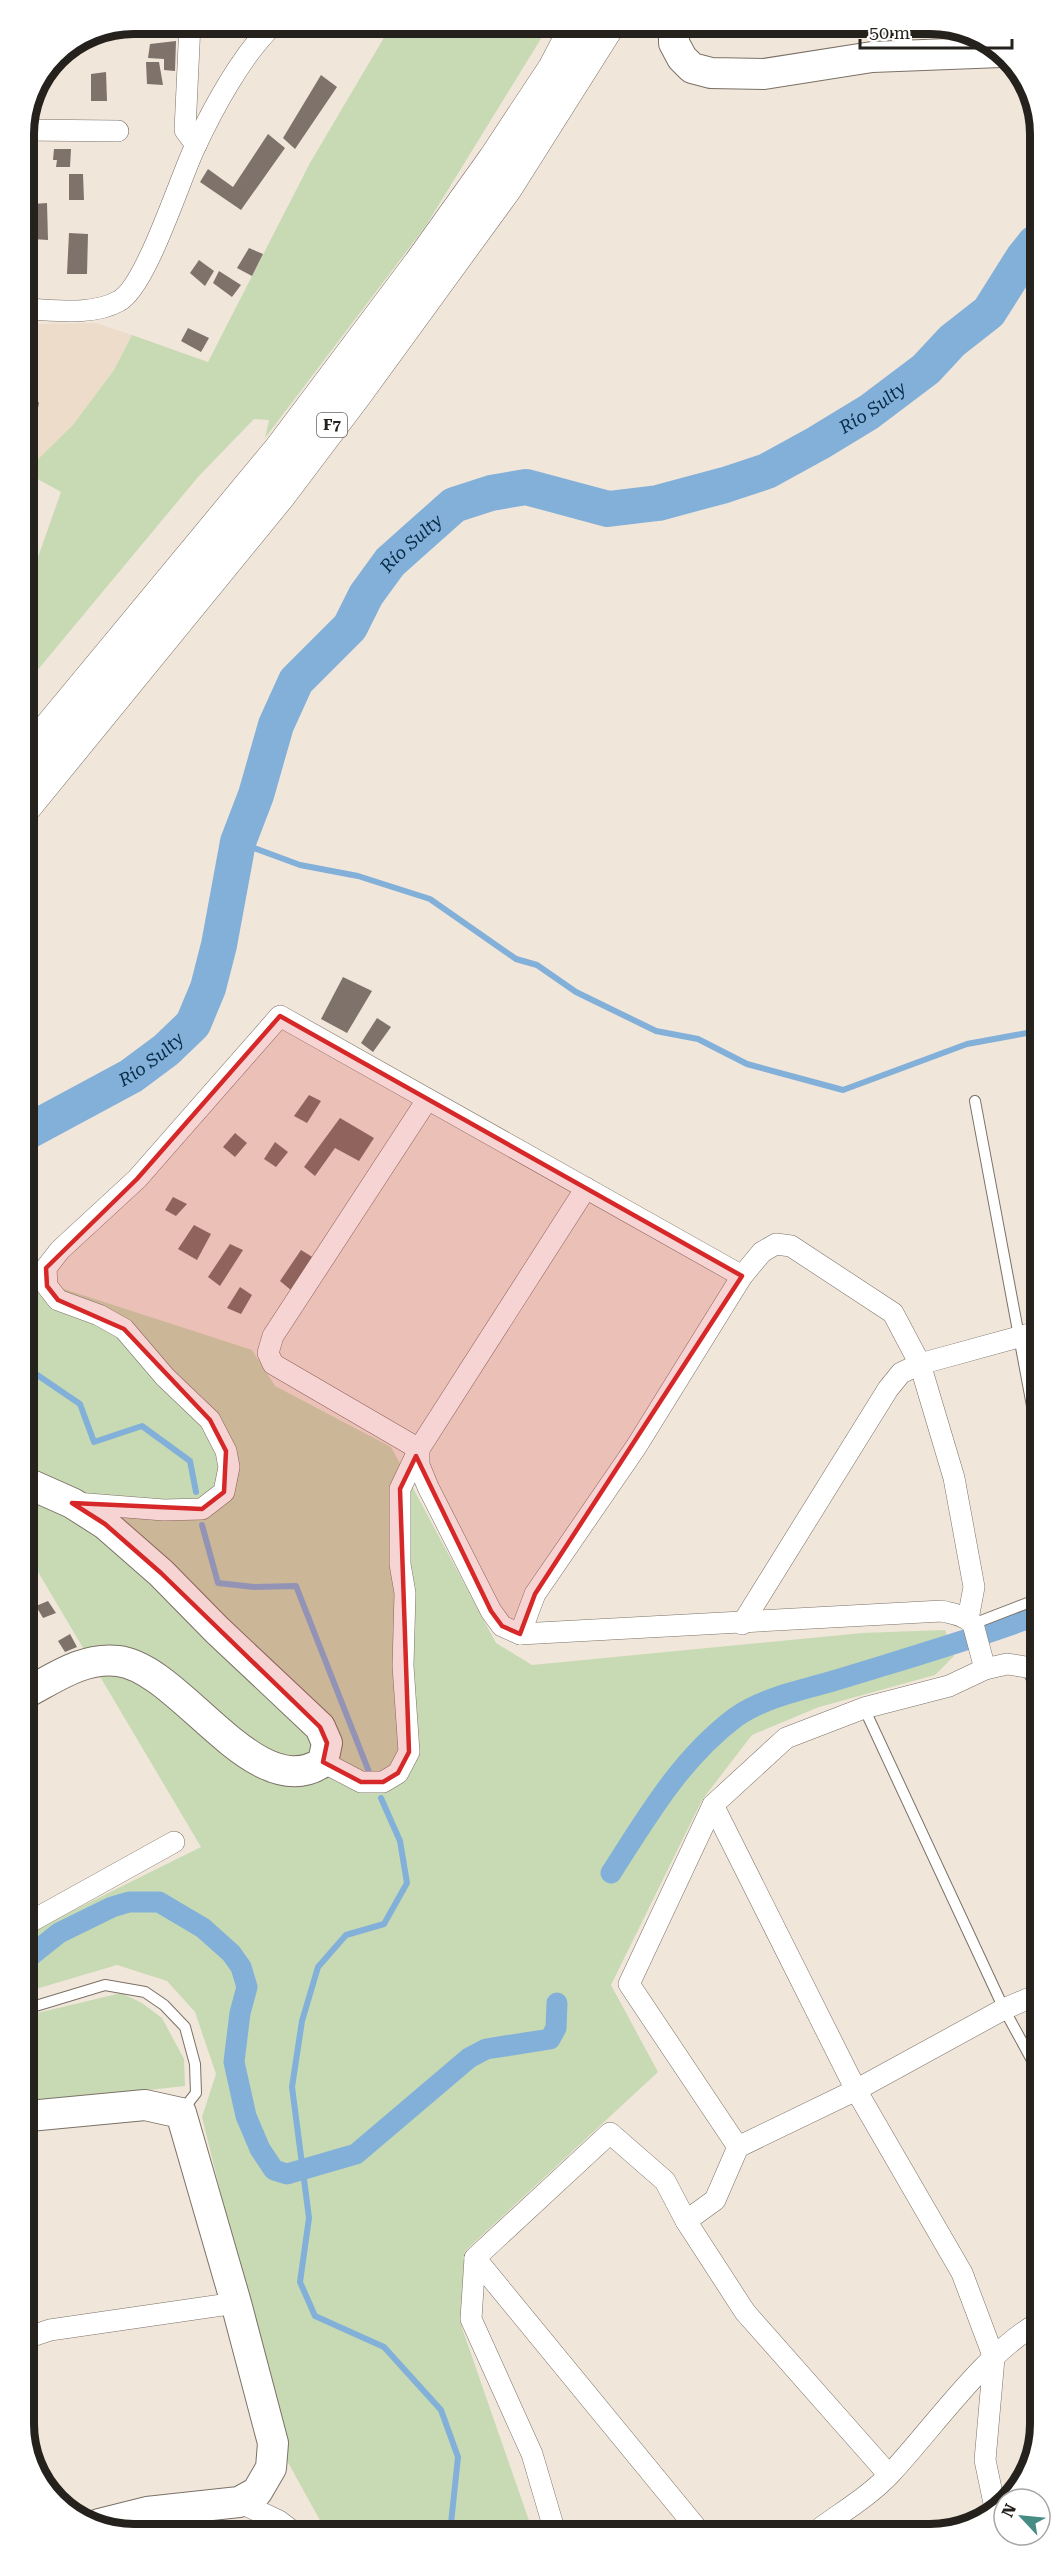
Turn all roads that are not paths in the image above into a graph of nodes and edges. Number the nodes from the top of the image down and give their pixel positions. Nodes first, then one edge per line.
1 (190, 34) edge
2 (265, 34) edge
3 (572, 35) edge
4 (602, 35) edge
5 (674, 35) edge
6 (987, 53) edge
7 (35, 130) edge
8 (118, 131) dead end
9 (195, 146) junction
10 (35, 309) edge
11 (35, 746) edge
12 (35, 794) edge
13 (428, 1100) junction
14 (975, 1101) dead end
15 (586, 1188) junction
16 (742, 1276) junction
17 (1027, 1334) edge
18 (1030, 1362) edge
19 (920, 1364) junction
20 (419, 1449) junction
21 (34, 1486) edge
22 (72, 1503) junction
23 (1030, 1602) edge
24 (970, 1622) junction
25 (742, 1624) junction
26 (520, 1634) junction
27 (1030, 1666) edge
28 (985, 1670) junction
29 (34, 1689) edge
30 (864, 1708) junction
31 (323, 1762) junction
32 (713, 1805) junction
33 (174, 1842) dead end
34 (34, 1920) edge
35 (1030, 1998) edge
36 (34, 2006) edge
37 (1004, 2009) junction
38 (1030, 2057) edge
39 (856, 2090) junction
40 (181, 2113) junction
41 (34, 2116) edge
42 (738, 2147) junction
43 (686, 2221) junction
44 (475, 2258) junction
45 (236, 2302) junction
46 (1030, 2327) edge
47 (34, 2335) edge
48 (994, 2358) junction
49 (889, 2475) junction
50 (992, 2494) edge
51 (239, 2502) junction
52 (110, 2521) edge
53 (283, 2524) edge
54 (553, 2524) edge
55 (693, 2524) edge
56 (826, 2524) edge

1 - 9 street
2 - 9 street
3 - 11 highway, F7
4 - 12 highway, F7
5 - 6 street
7 - 8 street
9 - 10 street
13 - 15 street
13 - 20 street
13 - 22 street
14 - 17 lane
15 - 16 street
15 - 20 street
16 - 19 street
16 - 26 street
17 - 18 lane
17 - 19 street
19 - 24 street
19 - 25 street
20 - 26 street
20 - 31 street
21 - 22 street
22 - 31 street
23 - 24 lane
24 - 25 street
24 - 28 street
25 - 26 street
27 - 28 street
28 - 30 street
29 - 31 street
30 - 32 street
30 - 37 lane
32 - 39 street
32 - 42 street
33 - 34 street
35 - 37 street
36 - 40 lane
37 - 38 lane
37 - 39 street
39 - 42 street
39 - 48 street
40 - 41 street
40 - 45 street
42 - 43 street
43 - 44 street
43 - 49 street
44 - 54 street
44 - 55 street
45 - 47 street
45 - 51 street
46 - 48 street
48 - 49 street
48 - 50 street
49 - 56 street
51 - 52 street
51 - 53 street

